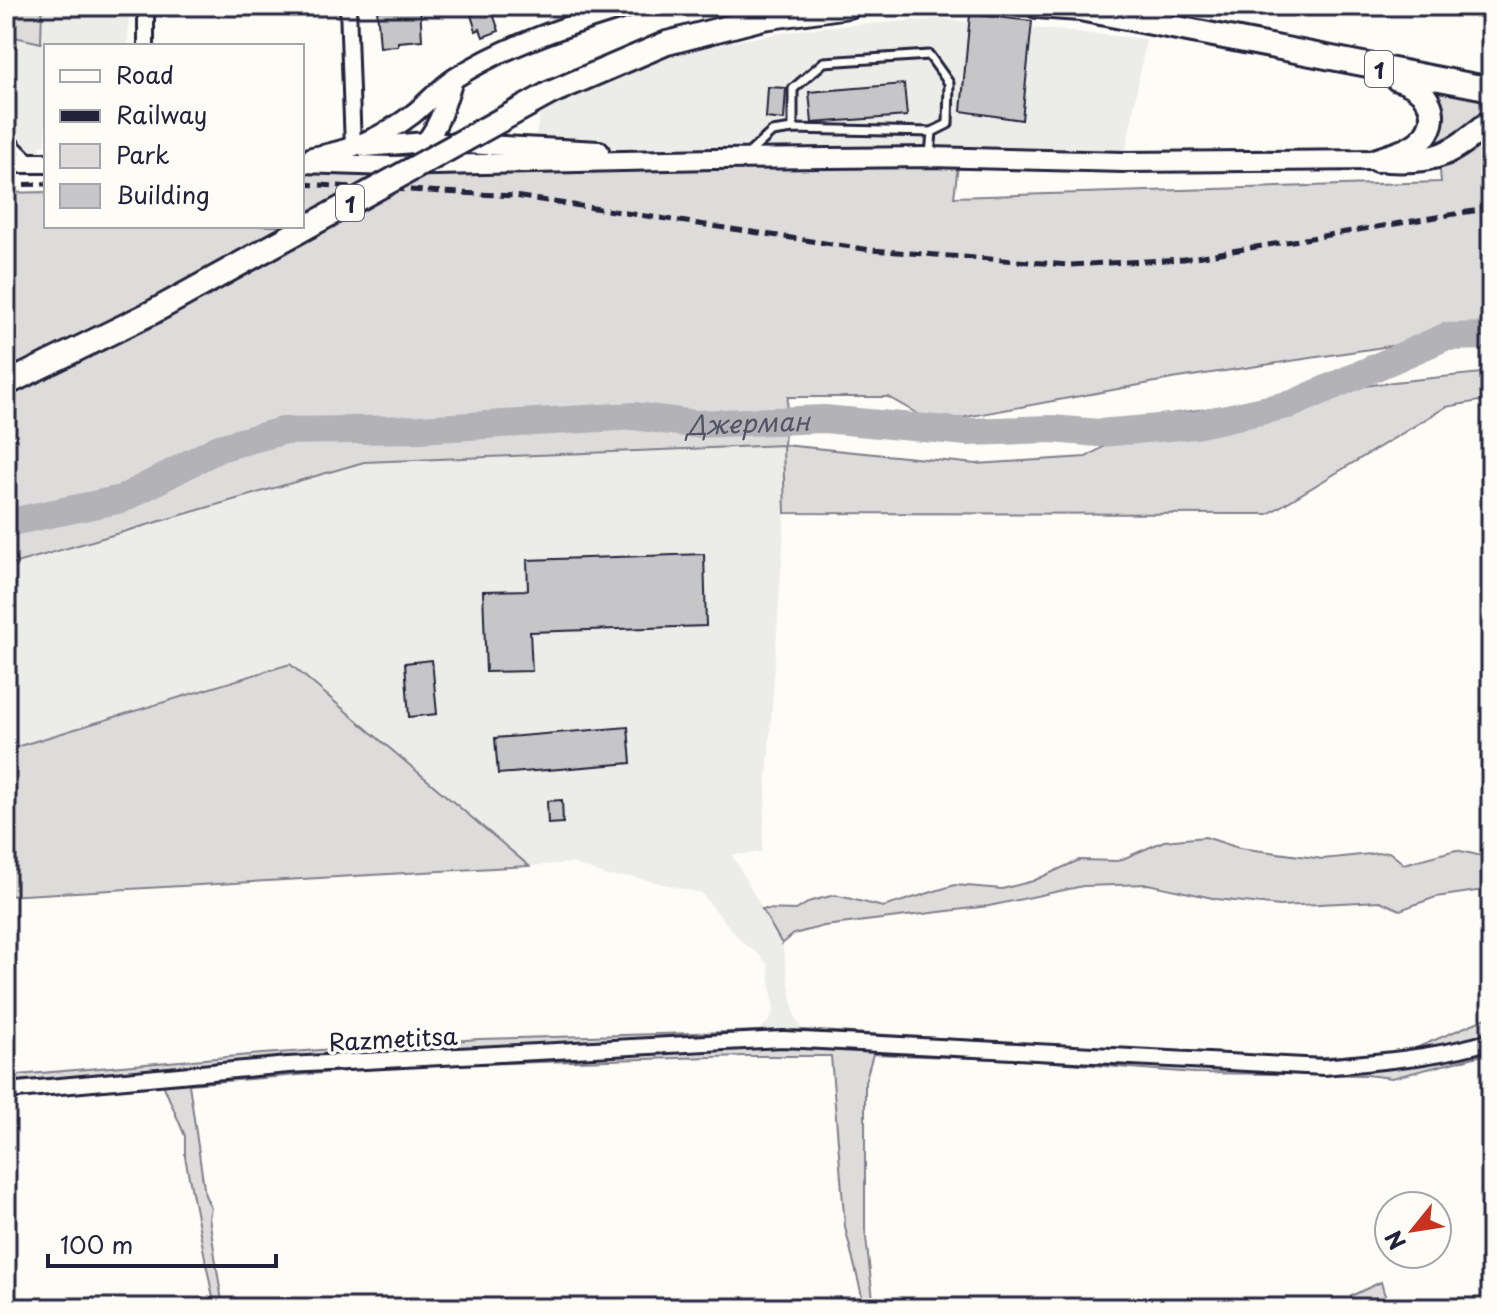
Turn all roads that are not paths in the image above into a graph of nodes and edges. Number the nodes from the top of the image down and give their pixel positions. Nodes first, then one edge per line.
1 (146, 6) edge
2 (348, 6) edge
3 (631, 6) edge
4 (849, 6) edge
5 (1037, 6) edge
6 (807, 9) edge
7 (146, 44) edge
8 (1268, 48) junction
9 (453, 80) junction
10 (1491, 89) edge
11 (1491, 121) edge
12 (793, 129) junction
13 (932, 132) junction
14 (6, 135) edge
15 (426, 142) junction
16 (353, 148) junction
17 (930, 157) junction
18 (744, 158) junction
19 (714, 159) junction
20 (304, 160) edge
21 (304, 160) edge
22 (1377, 160) junction
23 (6, 163) edge
24 (40, 163) edge
25 (389, 166) junction
26 (6, 384) edge
27 (1491, 1041) edge
28 (6, 1091) edge

1 - 7 street
2 - 16 street
3 - 9 street
4 - 6 main road, 1
5 - 8 main road, 1
6 - 26 main road, 1, bridge
8 - 10 main road, 1
8 - 22 main road
9 - 15 street
9 - 16 street
11 - 22 main road
12 - 13 lane
12 - 13 lane
12 - 18 lane
13 - 17 lane
14 - 24 lane
15 - 16 street
15 - 19 street
15 - 25 street
16 - 20 street
17 - 18 street
17 - 22 street
18 - 19 street
19 - 25 street
21 - 25 street
23 - 24 street
27 - 28 street, Razmetitsa

